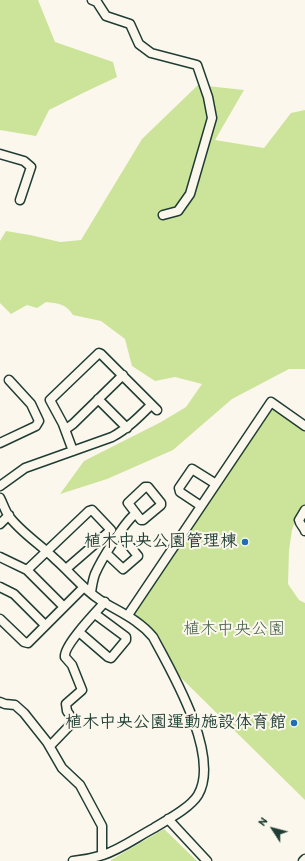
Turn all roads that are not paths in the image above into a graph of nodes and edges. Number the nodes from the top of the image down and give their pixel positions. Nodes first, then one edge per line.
1 (92, 0) edge
2 (0, 154) edge
3 (20, 200) dead end
4 (163, 215) dead end
5 (122, 375) junction
6 (9, 380) dead end
7 (98, 399) junction
8 (305, 426) edge
9 (127, 428) junction
10 (66, 429) junction
11 (0, 443) edge
12 (73, 451) junction
13 (216, 484) junction
14 (0, 486) edge
15 (0, 498) edge
16 (201, 506) junction
17 (305, 510) edge
18 (135, 514) dead end
19 (9, 516) junction
20 (0, 524) edge
21 (111, 530) junction
22 (305, 531) edge
23 (119, 535) junction
24 (47, 550) junction
25 (107, 554) junction
26 (0, 557) edge
27 (66, 569) junction
28 (27, 570) junction
29 (0, 587) edge
30 (87, 589) junction
31 (105, 602) junction
32 (64, 607) junction
33 (95, 614) junction
34 (128, 615) junction
35 (0, 619) edge
36 (45, 625) junction
37 (79, 632) junction
38 (0, 702) edge
39 (50, 746) junction
40 (168, 820) junction
41 (102, 855) junction
42 (73, 861) edge
43 (207, 861) edge

1 - 4 street
2 - 3 street
5 - 7 street
5 - 9 street
5 - 10 street
6 - 11 street
7 - 9 street
7 - 10 street
8 - 13 street
9 - 12 street
10 - 12 street
12 - 14 street
13 - 16 street
13 - 16 street
15 - 19 street
16 - 34 street
17 - 22 street
18 - 23 street
19 - 20 street
19 - 24 street
21 - 23 street
21 - 24 street
21 - 27 street
23 - 25 street
23 - 25 street
24 - 27 street
24 - 28 street
25 - 30 street
26 - 28 street
27 - 30 street
28 - 32 street
29 - 36 street
30 - 31 street
30 - 32 street
31 - 33 street
31 - 34 street
32 - 36 street
33 - 37 street
33 - 37 street
34 - 40 street
35 - 36 street
37 - 39 street
38 - 39 street
39 - 41 street
40 - 41 street
40 - 43 street
41 - 42 street

